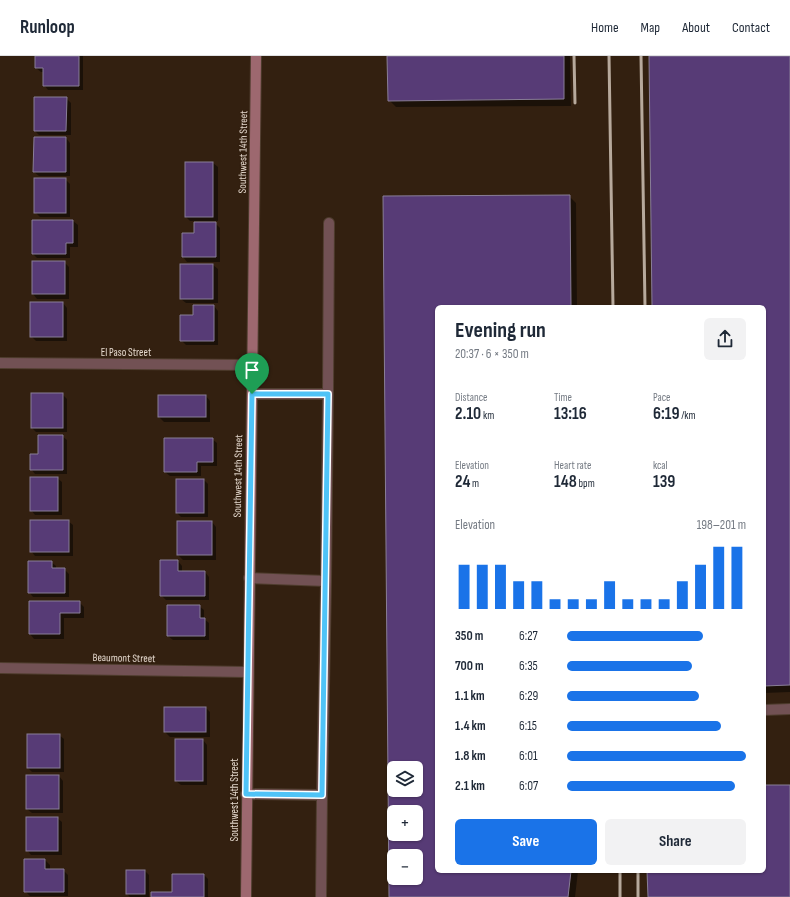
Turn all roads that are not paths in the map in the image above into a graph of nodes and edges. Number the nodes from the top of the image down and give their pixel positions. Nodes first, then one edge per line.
1 (256, 56) edge
2 (329, 223) dead end
3 (0, 363) edge
4 (252, 365) junction
5 (252, 394) junction
6 (328, 394) junction
7 (249, 578) junction
8 (326, 581) junction
9 (0, 668) edge
10 (248, 672) junction
11 (790, 709) edge
12 (766, 710) edge
13 (246, 794) junction
14 (322, 795) junction
15 (246, 897) edge
16 (321, 897) edge

1 - 4 street, Southwest 14th Street
2 - 6 street
3 - 4 street, El Paso Street
4 - 5 street, Southwest 14th Street
5 - 6 street
5 - 7 street, Southwest 14th Street
6 - 8 street
7 - 8 street
7 - 10 street, Southwest 14th Street
8 - 14 street
9 - 10 street, Beaumont Street
10 - 13 street, Southwest 14th Street
11 - 12 street
13 - 14 street
13 - 15 street, Southwest 14th Street
14 - 16 street

